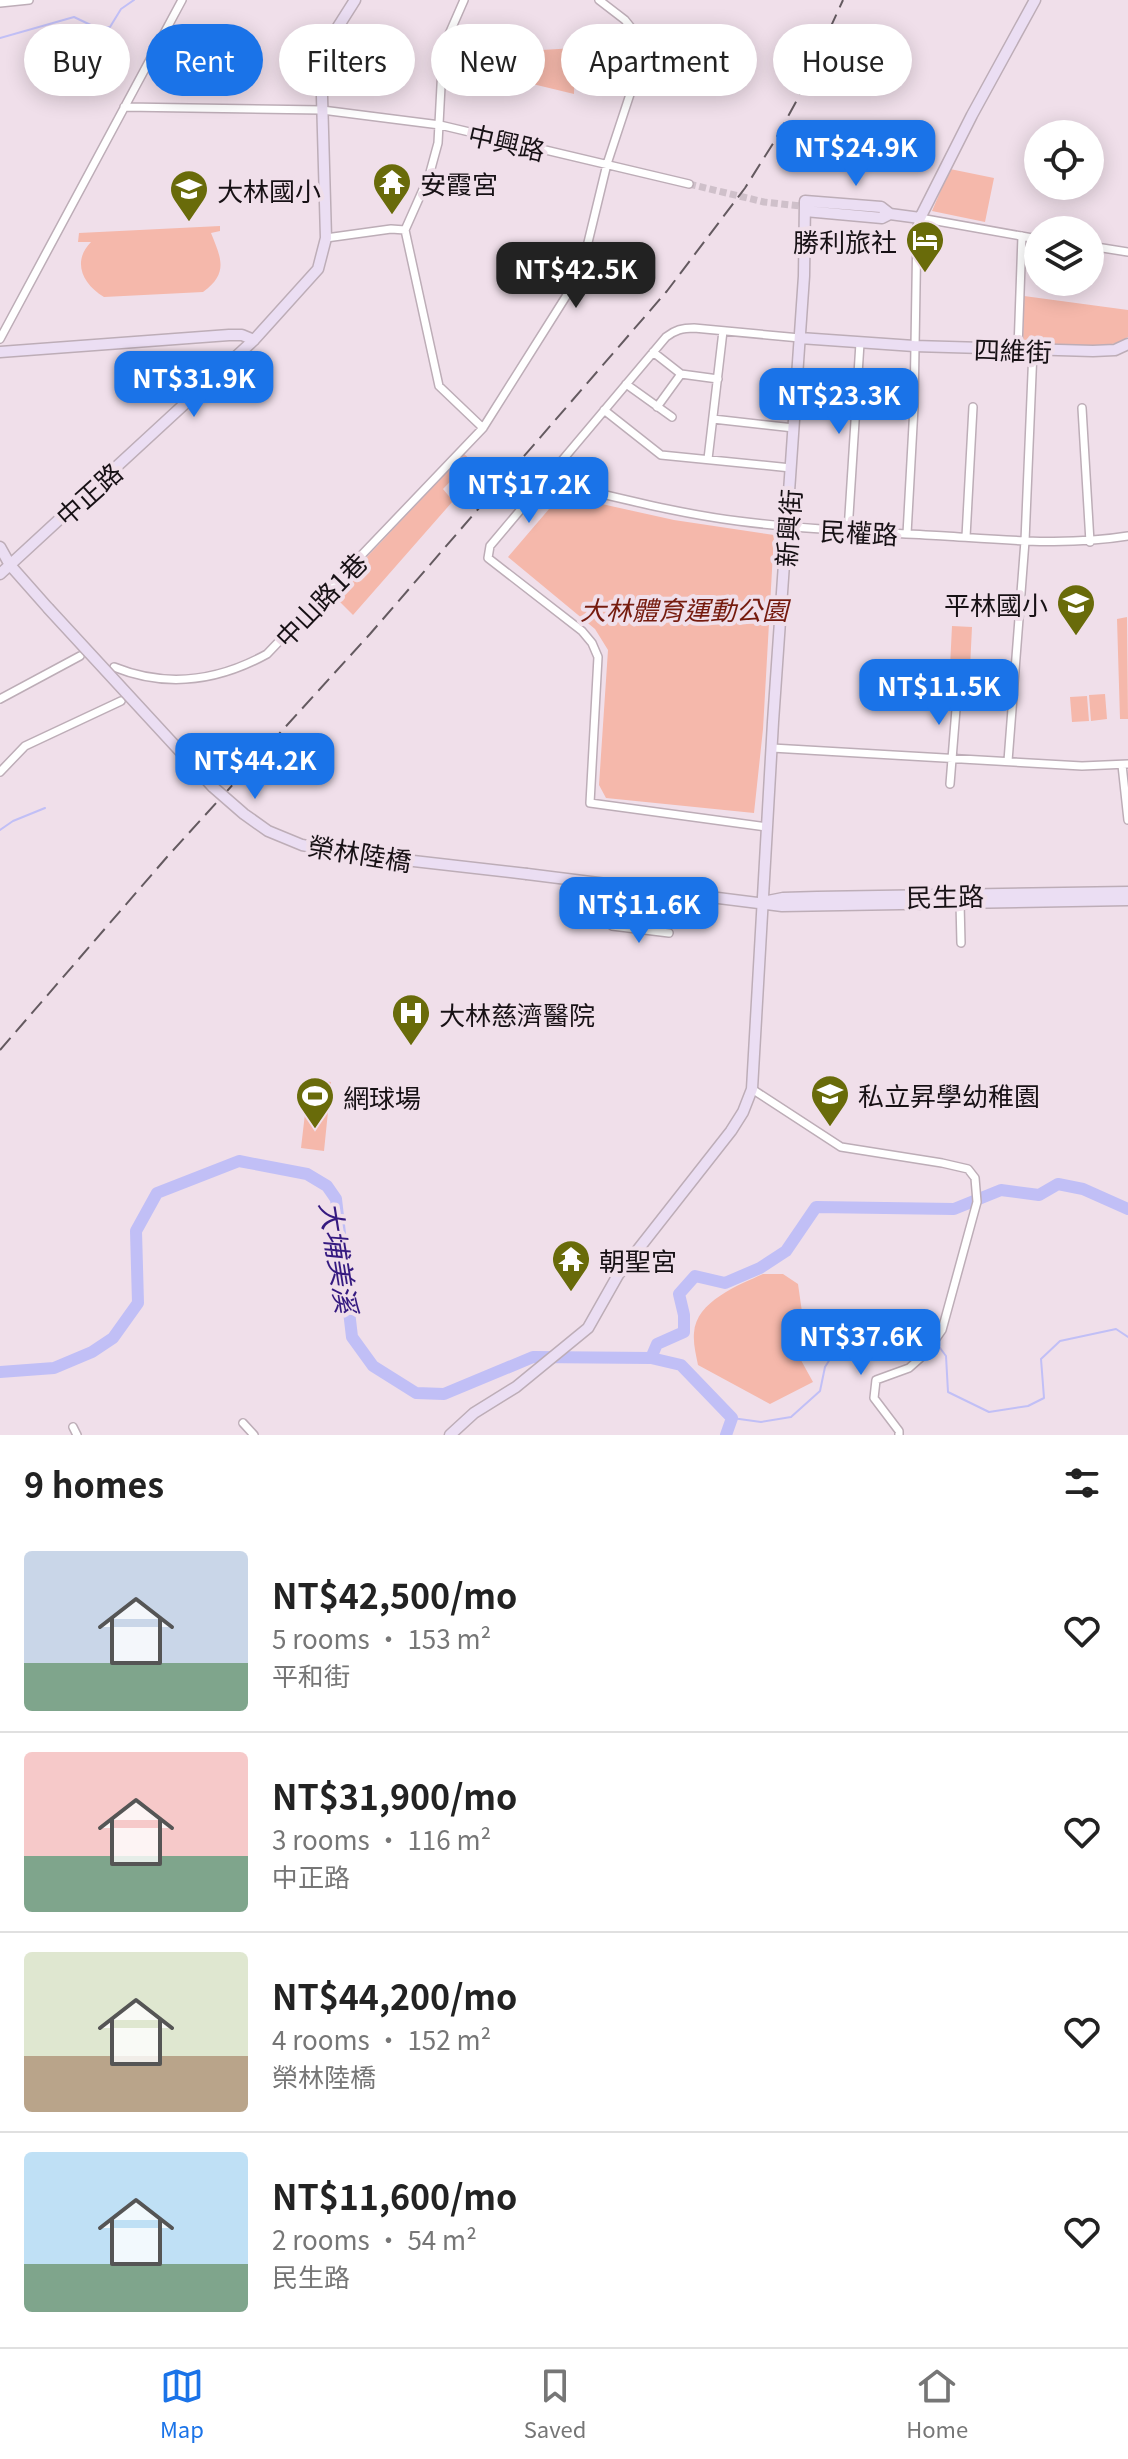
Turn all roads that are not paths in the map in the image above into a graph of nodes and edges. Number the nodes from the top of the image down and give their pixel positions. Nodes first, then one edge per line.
1 (29, 0) edge
2 (182, 0) edge
3 (355, 0) edge
4 (464, 0) edge
5 (599, 0) edge
6 (1035, 0) edge
7 (0, 3) edge
8 (124, 107) junction
9 (322, 110) junction
10 (440, 125) junction
11 (607, 164) junction
12 (689, 184) tunnel mouth
13 (920, 218) junction
14 (405, 230) junction
15 (1022, 236) joint
16 (326, 238) junction
17 (1104, 248) edge
18 (1128, 252) edge
19 (723, 331) junction
20 (800, 338) junction
21 (0, 339) edge
22 (254, 340) junction
23 (860, 343) junction
24 (1128, 344) edge
25 (914, 346) junction
26 (1018, 349) junction
27 (1033, 350) junction
28 (0, 352) edge
29 (653, 352) junction
30 (681, 374) junction
31 (718, 379) junction
32 (626, 384) junction
33 (657, 407) junction
34 (973, 407) dead end
35 (1082, 408) dead end
36 (604, 410) junction
37 (672, 417) dead end
38 (713, 419) junction
39 (483, 428) junction
40 (794, 428) junction
41 (708, 459) junction
42 (791, 468) junction
43 (546, 481) junction
44 (788, 526) junction
45 (848, 531) junction
46 (907, 534) junction
47 (1128, 536) edge
48 (966, 537) junction
49 (1025, 541) junction
50 (1090, 542) junction
51 (0, 547) edge
52 (5, 562) edge
53 (0, 574) edge
54 (80, 656) dead end
55 (114, 667) dead end
56 (959, 672) dead end
57 (0, 699) edge
58 (121, 701) dead end
59 (772, 748) junction
60 (951, 758) junction
61 (1008, 761) junction
62 (1125, 764) edge
63 (0, 772) edge
64 (950, 784) dead end
65 (1128, 820) edge
66 (767, 827) junction
67 (527, 874) joint
68 (1128, 892) edge
69 (1128, 900) edge
70 (762, 902) junction
71 (960, 903) junction
72 (612, 926) dead end
73 (669, 933) dead end
74 (961, 943) dead end
75 (752, 1089) junction
76 (243, 1423) dead end
77 (254, 1435) edge
78 (450, 1435) edge
79 (899, 1435) edge

1 - 7 street
2 - 8 street
3 - 9 main road, 中正路
4 - 10 street
5 - 11 street, 中山路1巷
6 - 13 main road
8 - 9 street, 中興路
8 - 21 street
9 - 10 street, 中興路
9 - 16 main road, 中正路
10 - 11 street, 中興路
10 - 14 street
11 - 12 street, 中興路
11 - 39 street, 中山路1巷
13 - 15 street
13 - 20 main road, 新興街
13 - 25 street
14 - 16 street
14 - 39 street
15 - 26 street
16 - 22 main road, 中正路
17 - 18 street
19 - 20 street
19 - 29 street
19 - 31 street
20 - 23 main road, 四維街
20 - 40 main road, 新興街
22 - 28 main road
22 - 52 main road, 中正路
23 - 25 main road, 四維街
23 - 45 street
24 - 27 main road, 四維街
25 - 26 main road, 四維街
25 - 46 street
26 - 27 main road, 四維街
27 - 49 street
29 - 30 street
29 - 32 street
30 - 31 street
30 - 33 street
31 - 38 street
32 - 33 street
32 - 36 street
33 - 37 street
34 - 48 street
35 - 50 street
36 - 41 street
36 - 43 street
38 - 40 street
38 - 41 street
39 - 55 street, 中山路1巷
40 - 42 main road, 新興街
41 - 42 street
42 - 44 main road, 新興街
43 - 44 street, 民權路
43 - 66 street
44 - 45 street, 民權路
44 - 59 main road, 新興街
45 - 46 street, 民權路
46 - 48 street, 民權路
47 - 50 street, 民權路
48 - 49 street, 民權路
49 - 50 street, 民權路
49 - 61 street
51 - 52 main road, 榮林陸橋
52 - 53 main road, 中正路
52 - 67 main road, 榮林陸橋, bridge
54 - 57 street
56 - 60 street
58 - 63 street
59 - 60 street
59 - 66 main road, 新興街
60 - 61 street
60 - 64 street
61 - 62 street
62 - 65 street
66 - 70 main road, 新興街
67 - 70 main road, 民生路
68 - 70 main road, 民生路
69 - 71 main road, 民生路
70 - 71 main road, 民生路
70 - 75 main road, 新興街
71 - 74 street
72 - 73 street
75 - 78 main road
75 - 79 street
76 - 77 street

